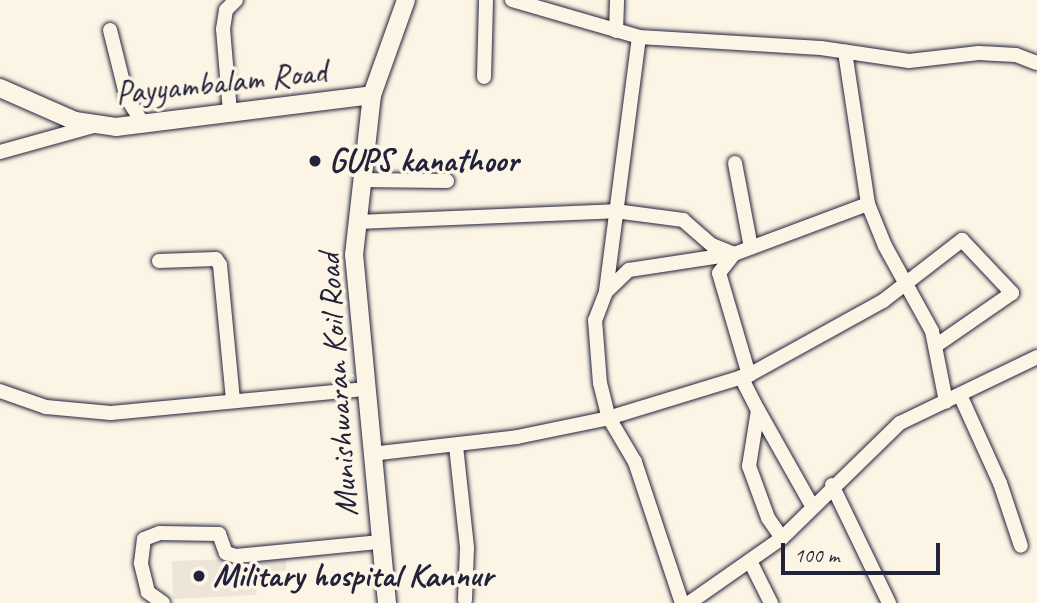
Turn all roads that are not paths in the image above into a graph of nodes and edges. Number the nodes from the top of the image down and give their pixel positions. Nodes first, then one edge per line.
1 (236, 0) edge
2 (406, 0) edge
3 (486, 0) edge
4 (512, 0) edge
5 (617, 0) edge
6 (110, 30) dead end
7 (616, 31) junction
8 (639, 37) junction
9 (845, 52) junction
10 (1037, 63) edge
11 (484, 77) dead end
12 (0, 88) edge
13 (372, 95) junction
14 (230, 111) junction
15 (94, 125) junction
16 (144, 125) junction
17 (0, 152) edge
18 (735, 163) dead end
19 (361, 180) junction
20 (447, 181) dead end
21 (868, 204) junction
22 (615, 211) junction
23 (357, 222) junction
24 (751, 248) junction
25 (734, 254) junction
26 (159, 261) dead end
27 (906, 285) junction
28 (606, 292) junction
29 (937, 345) junction
30 (1037, 357) edge
31 (745, 376) junction
32 (365, 389) junction
33 (0, 391) edge
34 (960, 395) junction
35 (233, 399) junction
36 (946, 402) junction
37 (758, 410) junction
38 (609, 418) junction
39 (456, 446) junction
40 (371, 454) junction
41 (832, 485) junction
42 (812, 506) junction
43 (782, 538) junction
44 (380, 542) junction
45 (1021, 546) dead end
46 (750, 561) junction
47 (465, 600) dead end
48 (163, 603) edge
49 (387, 603) edge
50 (682, 603) edge
51 (689, 603) edge
52 (771, 603) edge
53 (889, 603) edge

1 - 14 street
2 - 13 main road, Munishwaran Koil Road
3 - 11 street
4 - 7 street
5 - 7 street
6 - 16 street
7 - 8 street
8 - 9 street
8 - 22 street
9 - 10 street
9 - 21 street
12 - 15 main road, Payyambalam Road
13 - 14 main road, Payyambalam Road
13 - 19 main road, Munishwaran Koil Road
14 - 16 main road, Payyambalam Road
15 - 16 main road, Payyambalam Road
15 - 17 street
18 - 24 street
19 - 20 street
19 - 23 main road, Munishwaran Koil Road
21 - 24 street
21 - 27 street
22 - 23 street
22 - 25 street
22 - 28 street
23 - 32 main road, Munishwaran Koil Road
24 - 25 street
25 - 28 street
25 - 31 street
26 - 35 street
27 - 29 street
27 - 29 street
27 - 31 street
28 - 38 street
29 - 36 street
30 - 34 street
31 - 37 street
31 - 38 street
32 - 35 street
32 - 40 main road, Munishwaran Koil Road
33 - 35 street
34 - 36 street
34 - 45 street
36 - 41 street
37 - 42 street
37 - 43 street
38 - 39 street
38 - 50 street
39 - 40 street
39 - 47 street
40 - 44 main road, Munishwaran Koil Road
41 - 42 street
41 - 53 street
42 - 43 street
43 - 46 street
44 - 48 street
44 - 49 main road, Munishwaran Koil Road
46 - 51 street
46 - 52 street

